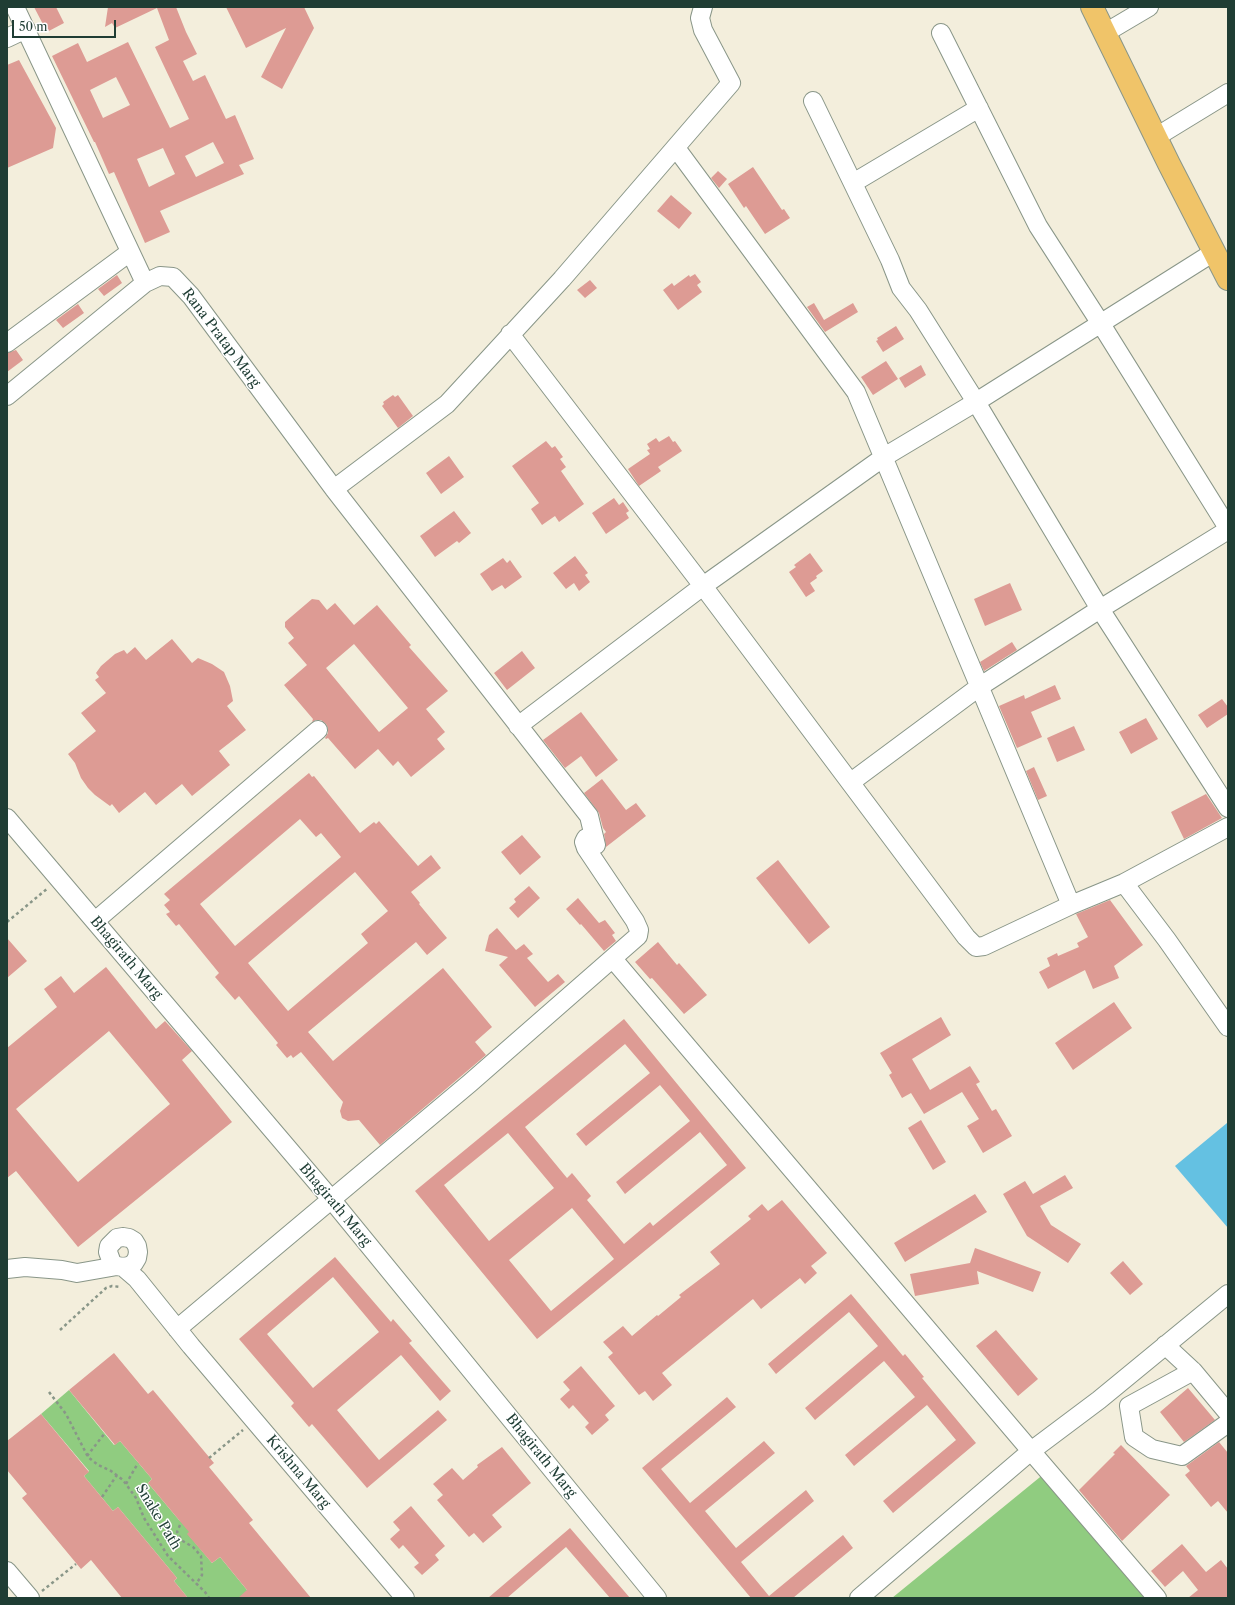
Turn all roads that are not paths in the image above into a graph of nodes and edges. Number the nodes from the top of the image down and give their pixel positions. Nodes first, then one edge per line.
1 (15, 7) edge
2 (703, 7) edge
3 (1092, 7) edge
4 (1149, 7) edge
5 (26, 29) junction
6 (941, 33) dead end
7 (1105, 33) junction
8 (7, 38) edge
9 (1228, 93) edge
10 (813, 101) dead end
11 (979, 108) junction
12 (1156, 138) junction
13 (676, 148) junction
14 (853, 183) junction
15 (130, 252) junction
16 (1214, 252) junction
17 (1228, 279) edge
18 (145, 284) junction
19 (1101, 324) junction
20 (510, 334) junction
21 (7, 343) edge
22 (7, 396) edge
23 (976, 402) junction
24 (884, 457) junction
25 (334, 489) junction
26 (1228, 529) edge
27 (703, 586) junction
28 (1100, 609) junction
29 (979, 687) junction
30 (518, 726) junction
31 (318, 730) dead end
32 (851, 782) junction
33 (1228, 808) edge
34 (7, 818) edge
35 (1228, 827) edge
36 (1124, 883) junction
37 (1071, 905) junction
38 (95, 921) junction
39 (613, 959) junction
40 (1228, 1027) edge
41 (331, 1199) junction
42 (7, 1269) edge
43 (1228, 1294) edge
44 (177, 1329) junction
45 (1164, 1345) junction
46 (1192, 1371) junction
47 (1228, 1413) edge
48 (1228, 1423) edge
49 (1031, 1451) junction
50 (7, 1570) edge
51 (34, 1596) edge
52 (405, 1598) edge
53 (657, 1598) edge
54 (859, 1598) edge
55 (1157, 1598) edge

1 - 5 street
2 - 13 street
3 - 7 main road
4 - 7 street
5 - 8 street
5 - 15 street
6 - 11 street
7 - 12 main road
9 - 12 street
10 - 14 street
11 - 14 street
11 - 19 street
12 - 16 main road
13 - 20 street
13 - 24 street
14 - 23 street
15 - 18 street
15 - 21 street
16 - 17 main road
16 - 19 street
18 - 22 street, Rana Pratap Marg
18 - 25 street, Rana Pratap Marg
19 - 23 street
19 - 26 street
20 - 25 street
20 - 27 street
23 - 24 street
23 - 28 street
24 - 27 street
24 - 29 street
25 - 30 street, Rana Pratap Marg
26 - 28 street
27 - 30 street
27 - 32 street
28 - 29 street
28 - 33 street
29 - 32 street
29 - 37 street
30 - 39 street, Rana Pratap Marg
31 - 38 street
32 - 37 street
34 - 38 street, Bhagirath Marg
35 - 36 street
36 - 37 street
36 - 40 street
38 - 41 street, Bhagirath Marg
39 - 41 street
39 - 49 street
41 - 44 street
41 - 53 street, Bhagirath Marg
42 - 44 street, Krishna Marg
43 - 45 street
44 - 52 street, Krishna Marg
45 - 46 street
45 - 49 street
46 - 47 street
46 - 48 street
49 - 54 street
49 - 55 street
50 - 51 street

